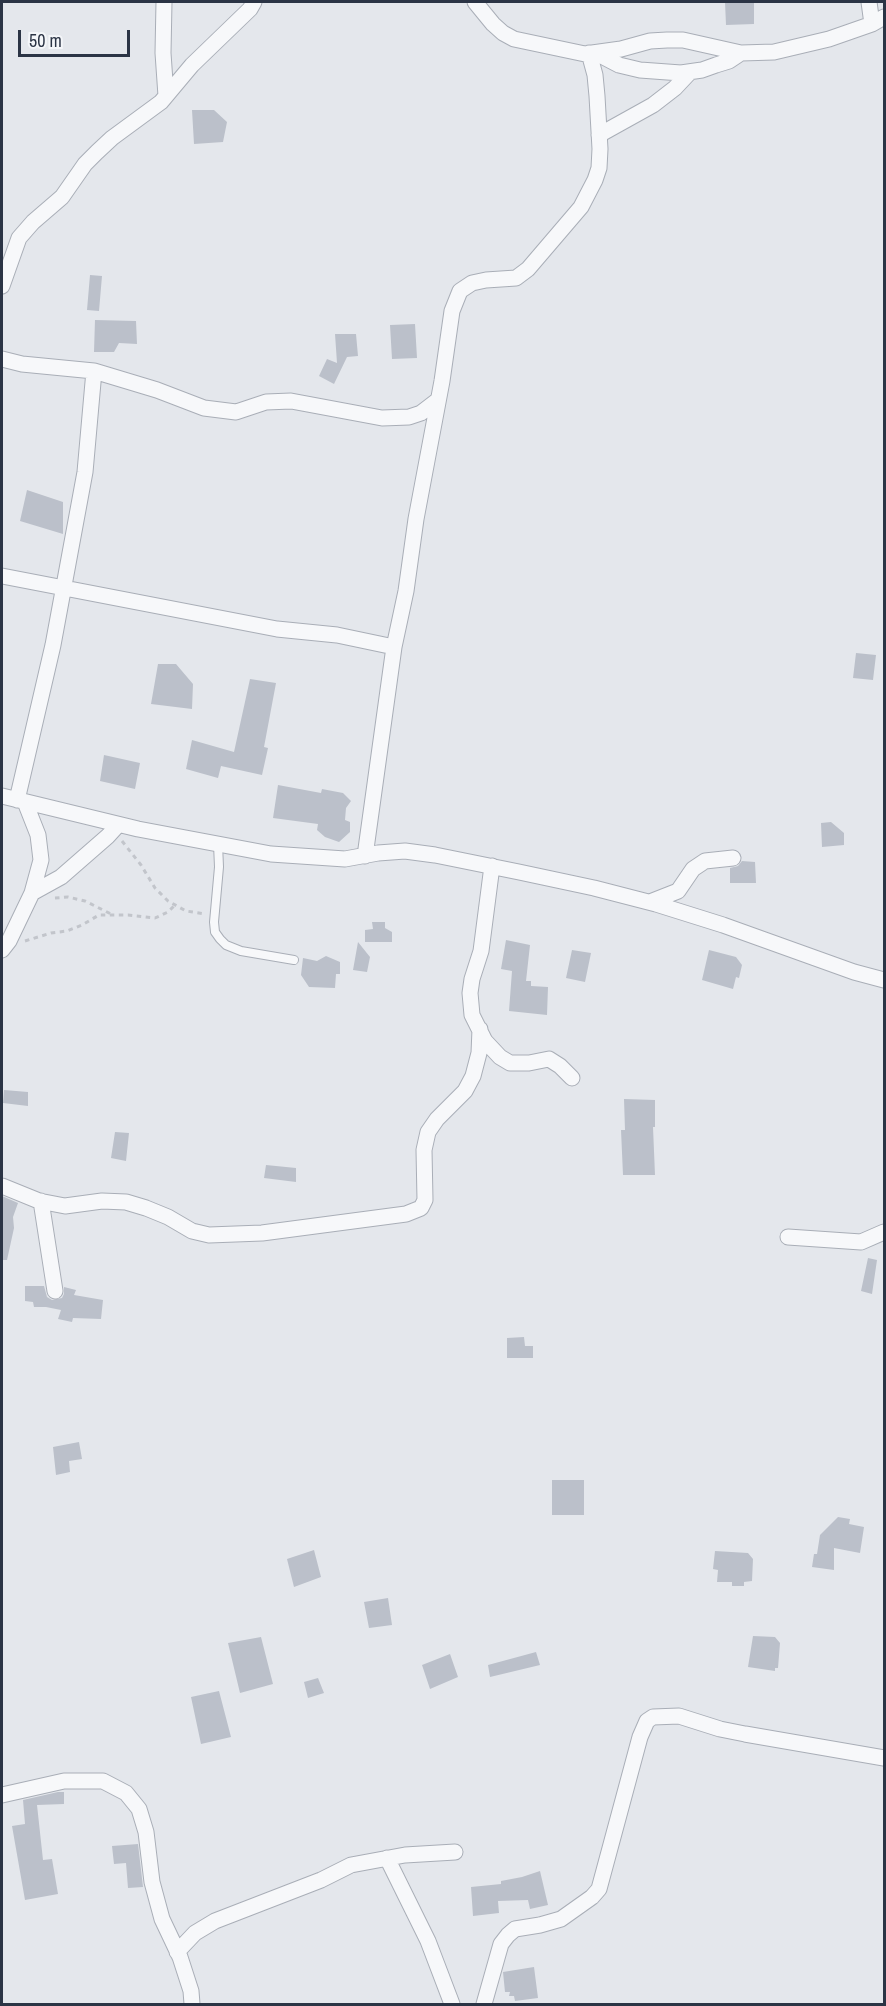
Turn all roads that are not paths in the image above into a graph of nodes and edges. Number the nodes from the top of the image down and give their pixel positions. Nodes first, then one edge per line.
1 (165, 2) edge
2 (254, 2) edge
3 (475, 2) edge
4 (869, 2) edge
5 (878, 20) edge
6 (593, 53) junction
7 (741, 53) junction
8 (690, 72) junction
9 (166, 96) junction
10 (599, 135) junction
11 (2, 286) edge
12 (2, 359) edge
13 (94, 371) junction
14 (438, 400) junction
15 (2, 576) edge
16 (63, 589) junction
17 (394, 647) junction
18 (2, 796) edge
19 (21, 801) junction
20 (115, 828) junction
21 (218, 844) junction
22 (365, 856) junction
23 (733, 858) dead end
24 (492, 866) junction
25 (34, 892) junction
26 (650, 902) junction
27 (2, 950) edge
28 (294, 960) dead end
29 (885, 980) edge
30 (480, 1029) junction
31 (572, 1078) dead end
32 (2, 1186) edge
33 (40, 1201) junction
34 (885, 1232) edge
35 (788, 1238) dead end
36 (55, 1291) dead end
37 (885, 1758) edge
38 (2, 1795) edge
39 (455, 1852) dead end
40 (387, 1858) junction
41 (177, 1952) junction
42 (192, 2004) edge
43 (452, 2004) edge
44 (484, 2004) edge

1 - 9 street
2 - 9 street
3 - 6 street
4 - 5 street
5 - 7 street
6 - 7 street
6 - 8 street
6 - 10 street
7 - 8 street
8 - 10 street
9 - 11 street
10 - 14 street
12 - 13 street
13 - 14 street
13 - 16 street
14 - 17 street
15 - 16 street
16 - 17 street
16 - 19 street
17 - 22 street
18 - 19 street
19 - 20 street
19 - 25 street
20 - 21 street
20 - 25 street
21 - 22 street
21 - 28 lane
22 - 24 street
23 - 26 street
24 - 26 street
24 - 30 street
25 - 27 street
26 - 29 street
30 - 31 street
30 - 33 street
32 - 33 street
33 - 36 street
34 - 35 street
37 - 44 street
38 - 41 street
39 - 40 street
40 - 41 street
40 - 43 street
41 - 42 street

